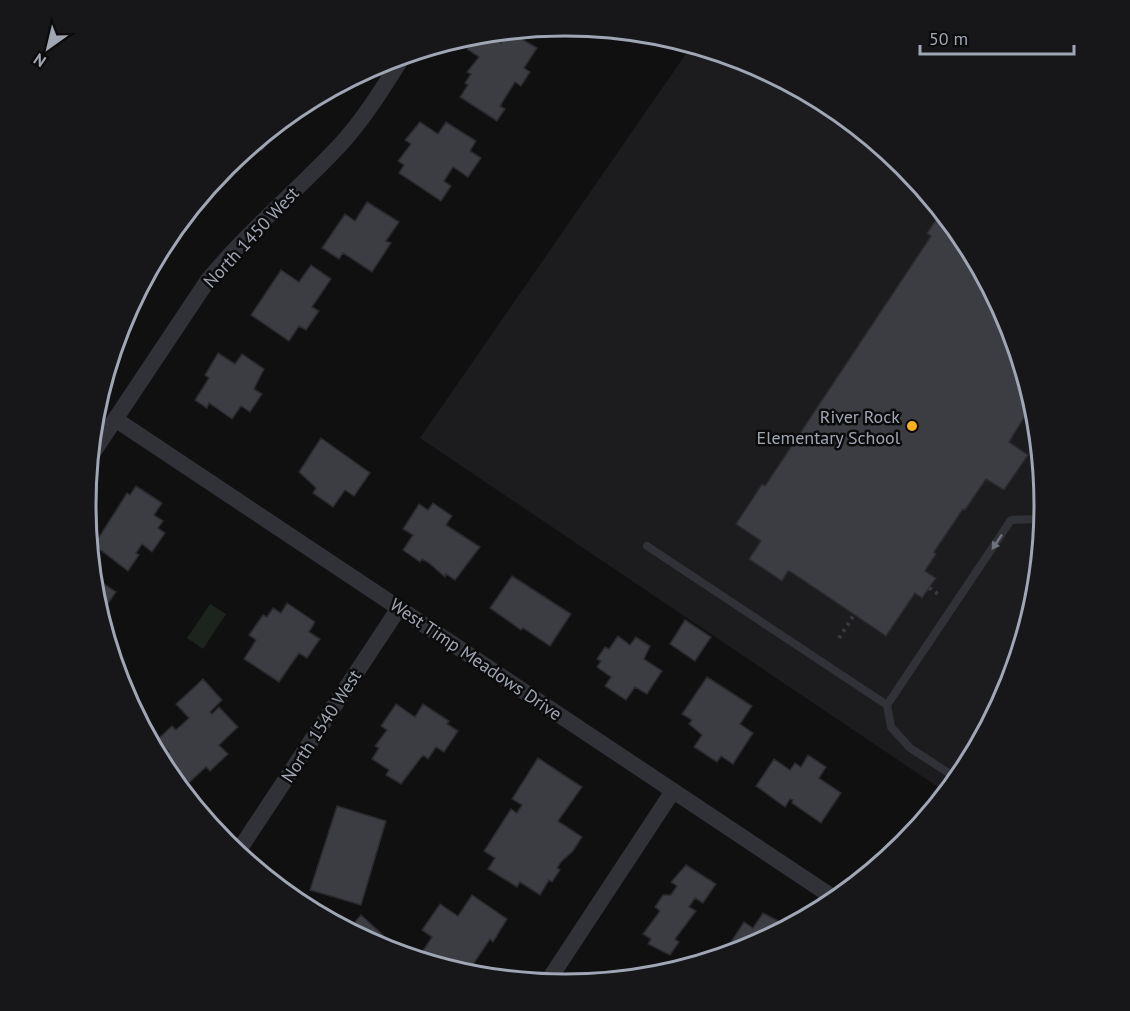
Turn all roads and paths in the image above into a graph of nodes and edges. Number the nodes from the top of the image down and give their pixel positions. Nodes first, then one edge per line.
1 (396, 68) edge
2 (115, 419) junction
3 (100, 441) edge
4 (1034, 519) edge
5 (647, 546) dead end
6 (929, 588) dead end
7 (938, 594) dead end
8 (399, 608) junction
9 (854, 615) dead end
10 (839, 638) dead end
11 (887, 705) junction
12 (950, 773) edge
13 (673, 791) junction
14 (243, 844) dead end
15 (828, 894) edge
16 (552, 975) edge

1 - 2 street, North 1450 West
2 - 3 street, North 1450 West
2 - 8 street, West Timp Meadows Drive
4 -> 11 lane
5 - 11 lane
6 - 7 path
8 - 13 street, West Timp Meadows Drive
8 - 14 street, North 1540 West
9 - 10 path
11 - 12 lane
13 - 15 street, West Timp Meadows Drive
13 - 16 street

